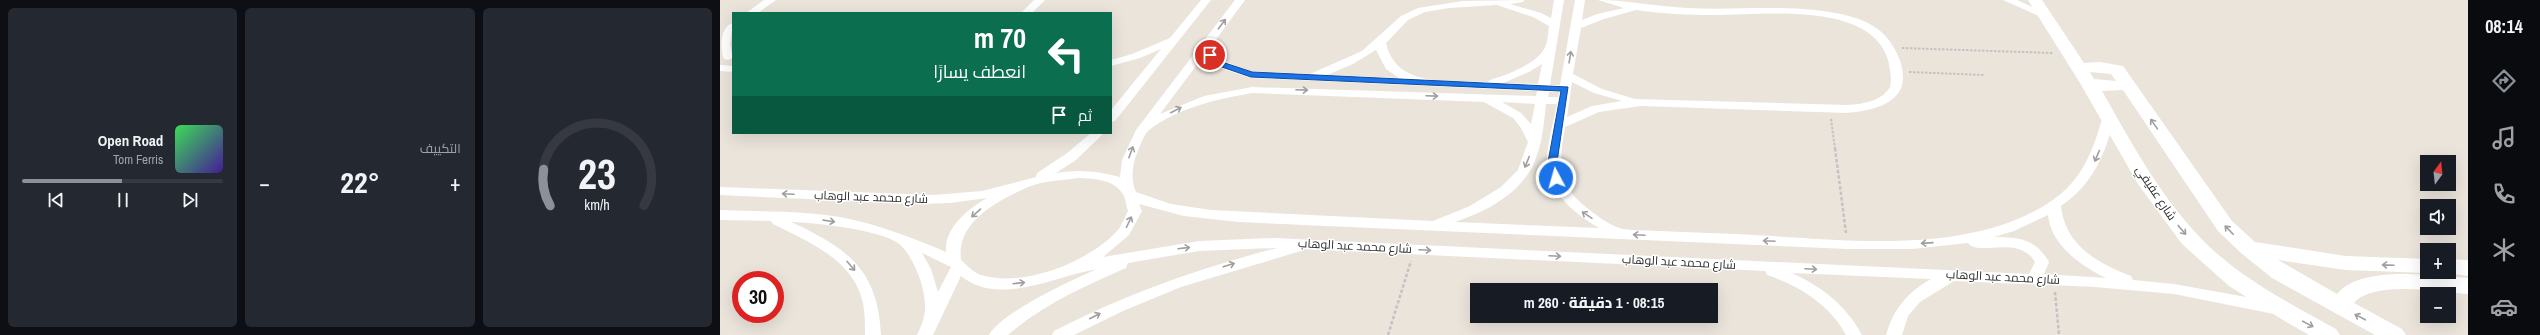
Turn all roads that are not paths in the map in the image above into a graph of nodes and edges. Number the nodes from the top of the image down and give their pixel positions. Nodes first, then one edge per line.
1 (772, 0) edge
2 (1040, 0) edge
3 (1206, 0) edge
4 (1240, 0) edge
5 (1519, 0) edge
6 (1559, 0) edge
7 (1580, 0) edge
8 (1603, 0) edge
9 (2008, 0) edge
10 (2035, 0) edge
11 (1493, 3) junction
12 (1646, 9) junction
13 (753, 12) edge
14 (1027, 12) edge
15 (2045, 15) junction
16 (732, 25) edge
17 (1555, 25) junction
18 (1576, 26) junction
19 (732, 27) edge
20 (720, 30) edge
21 (1174, 39) junction
22 (1380, 42) junction
23 (1206, 46) junction
24 (1550, 50) junction
25 (727, 57) edge
26 (1112, 63) edge
27 (720, 68) edge
28 (2078, 68) junction
29 (732, 69) edge
30 (1567, 75) junction
31 (1308, 78) junction
32 (1428, 83) junction
33 (1472, 85) junction
34 (1543, 88) junction
35 (1565, 88) junction
36 (1466, 97) junction
37 (1541, 100) junction
38 (1563, 101) junction
39 (1641, 102) junction
40 (1112, 117) edge
41 (2108, 119) junction
42 (1559, 125) junction
43 (1142, 130) junction
44 (1097, 134) edge
45 (1534, 141) junction
46 (1026, 184) junction
47 (720, 191) edge
48 (1130, 193) junction
49 (2054, 204) junction
50 (720, 215) edge
51 (771, 217) junction
52 (1428, 225) junction
53 (1621, 234) junction
54 (904, 240) junction
55 (1947, 241) junction
56 (1310, 244) junction
57 (2248, 248) junction
58 (1160, 251) junction
59 (956, 265) junction
60 (1757, 266) junction
61 (2420, 266) edge
62 (2456, 267) edge
63 (2468, 268) edge
64 (1074, 269) junction
65 (1954, 275) junction
66 (2034, 279) junction
67 (2140, 285) junction
68 (2468, 286) edge
69 (2339, 306) junction
70 (2281, 309) junction
71 (933, 321) junction
72 (1012, 322) junction
73 (873, 335) edge
74 (925, 335) edge
75 (997, 335) edge
76 (1060, 335) edge
77 (1854, 335) edge
78 (1894, 335) edge
79 (2328, 335) edge
80 (2394, 335) edge

1 - 13 street
2 - 14 street
3 - 21 street
23 -> 4 street
5 - 11 street
6 - 17 street
7 - 18 street
8 - 12 street
9 - 15 street
10 - 15 street, شارع عفيفي
11 - 17 street
11 - 22 street
12 - 18 street
12 - 39 street
15 - 28 street, شارع عفيفي
16 - 20 street
17 - 24 street
30 -> 18 street
19 - 25 street
21 - 26 street
21 - 40 street
22 - 31 street
22 - 32 street
23 - 31 street
23 - 43 street
24 - 33 street
24 - 34 street
27 - 29 street
28 - 41 street, شارع عفيفي
57 -> 28 street
30 - 35 street
30 - 39 street
31 - 32 street
32 - 33 street
33 - 34 street
34 - 35 street
34 - 37 street
35 - 38 street
36 - 37 street
43 -> 36 street
36 - 45 street
37 - 38 street
37 - 45 street
38 - 42 street
39 - 42 street
41 -> 49 street, شارع محمد عبد الوهاب
41 -> 70 street, شارع عفيفي
53 -> 42 street
48 -> 43 street
44 - 46 street
45 -> 52 street
46 -> 47 street, شارع محمد عبد الوهاب
46 - 48 street, شارع محمد عبد الوهاب
46 -> 59 street
48 - 52 street, شارع محمد عبد الوهاب
64 -> 48 street
49 - 55 street, شارع محمد عبد الوهاب
49 - 67 street
50 - 51 street, شارع محمد عبد الوهاب
51 -> 54 street, شارع محمد عبد الوهاب
51 -> 73 street
52 - 53 street, شارع محمد عبد الوهاب
55 -> 53 street, شارع محمد عبد الوهاب
54 - 59 street, شارع محمد عبد الوهاب
54 - 71 street
55 - 66 street
58 -> 56 street, شارع محمد عبد الوهاب
56 -> 60 street, شارع محمد عبد الوهاب
76 -> 56 street
61 -> 57 street
57 - 69 street
58 - 64 street, شارع محمد عبد الوهاب
58 - 72 street
59 -> 64 street, شارع محمد عبد الوهاب
59 - 71 street
60 -> 65 street, شارع محمد عبد الوهاب
60 - 77 street
62 - 63 street
64 - 72 street
65 - 66 street, شارع محمد عبد الوهاب
65 - 78 street
66 - 67 street, شارع محمد عبد الوهاب
67 - 70 street, شارع محمد عبد الوهاب
68 - 69 street
80 -> 69 street
70 -> 79 street, شارع عفيفي
71 - 74 street
72 - 75 street

